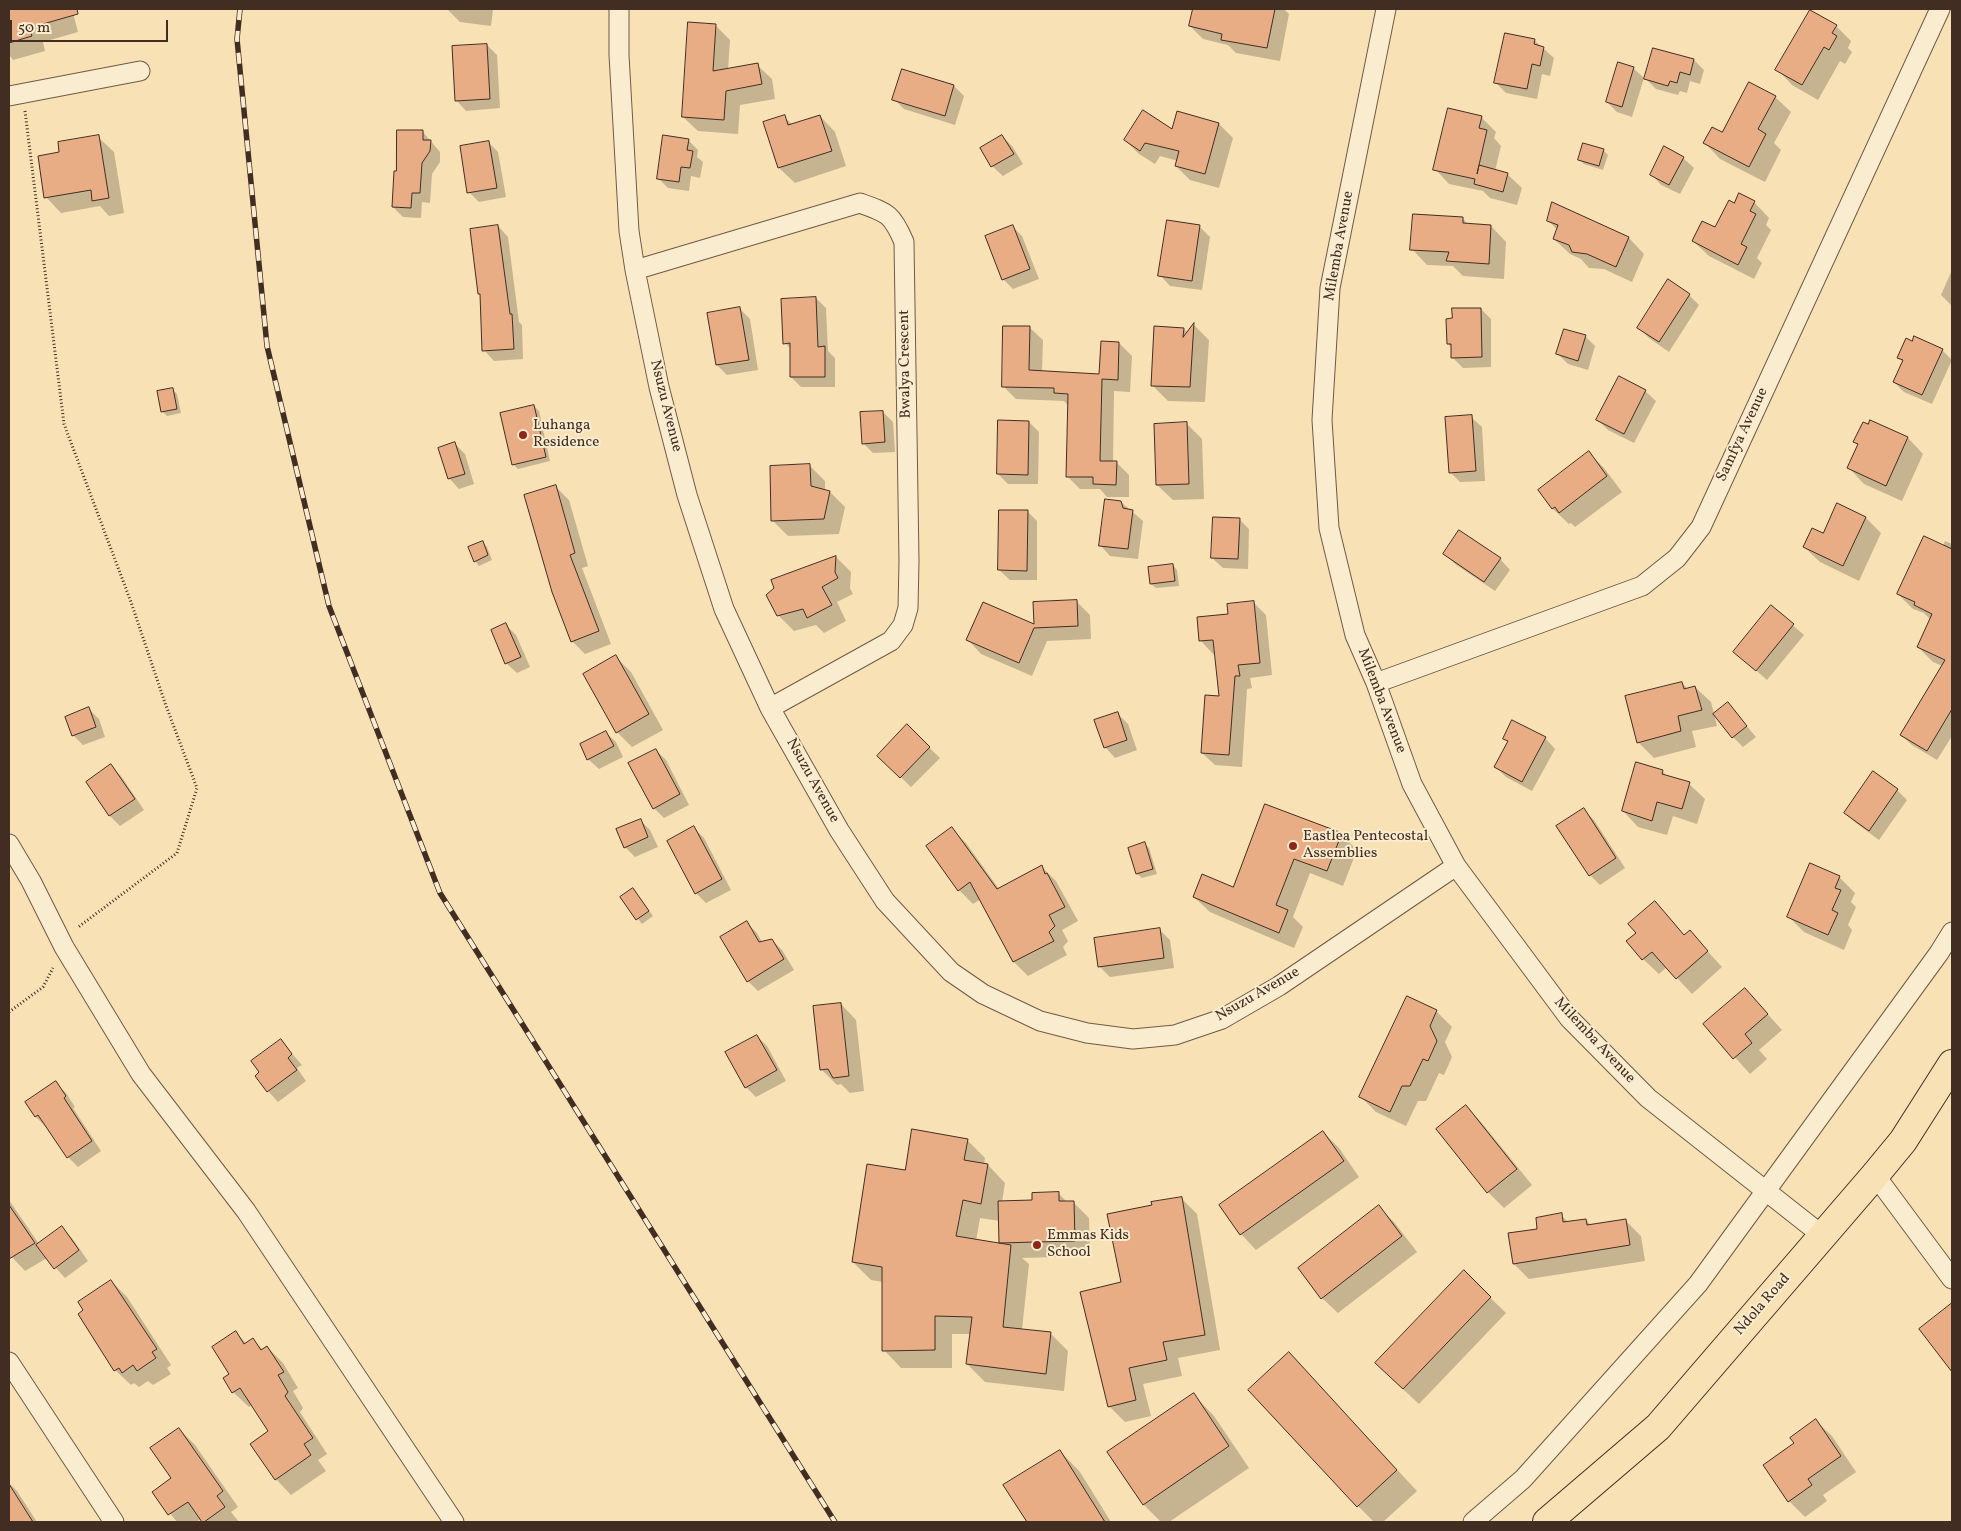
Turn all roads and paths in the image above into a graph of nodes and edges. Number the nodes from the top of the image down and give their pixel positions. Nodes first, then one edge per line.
1 (620, 9) edge
2 (1386, 9) edge
3 (1940, 9) edge
4 (140, 71) dead end
5 (16, 95) edge
6 (635, 270) junction
7 (1376, 682) junction
8 (770, 708) junction
9 (9, 844) edge
10 (1456, 866) junction
11 (1952, 932) edge
12 (64, 947) junction
13 (9, 1012) edge
14 (1952, 1064) edge
15 (1875, 1175) junction
16 (1766, 1192) junction
17 (1823, 1236) junction
18 (1952, 1278) edge
19 (9, 1362) edge
20 (114, 1522) edge
21 (454, 1522) edge
22 (1473, 1522) edge
23 (1547, 1522) edge

1 - 6 street, Nsuzu Avenue
2 - 7 street, Milemba Avenue
3 - 7 street, Samfya Avenue
4 - 5 street
5 - 12 path
6 - 8 street, Nsuzu Avenue
6 - 8 street, Bwalya Crescent
7 - 10 street, Milemba Avenue
8 - 10 street, Nsuzu Avenue
9 - 12 street
10 - 16 street, Milemba Avenue
11 - 16 street
12 - 13 path
12 - 21 street
14 - 15 main road, Ndola Road
15 - 17 main road, Ndola Road
15 - 18 street
16 - 17 street, Milemba Avenue
16 - 22 street
17 - 23 main road, Ndola Road
19 - 20 street

